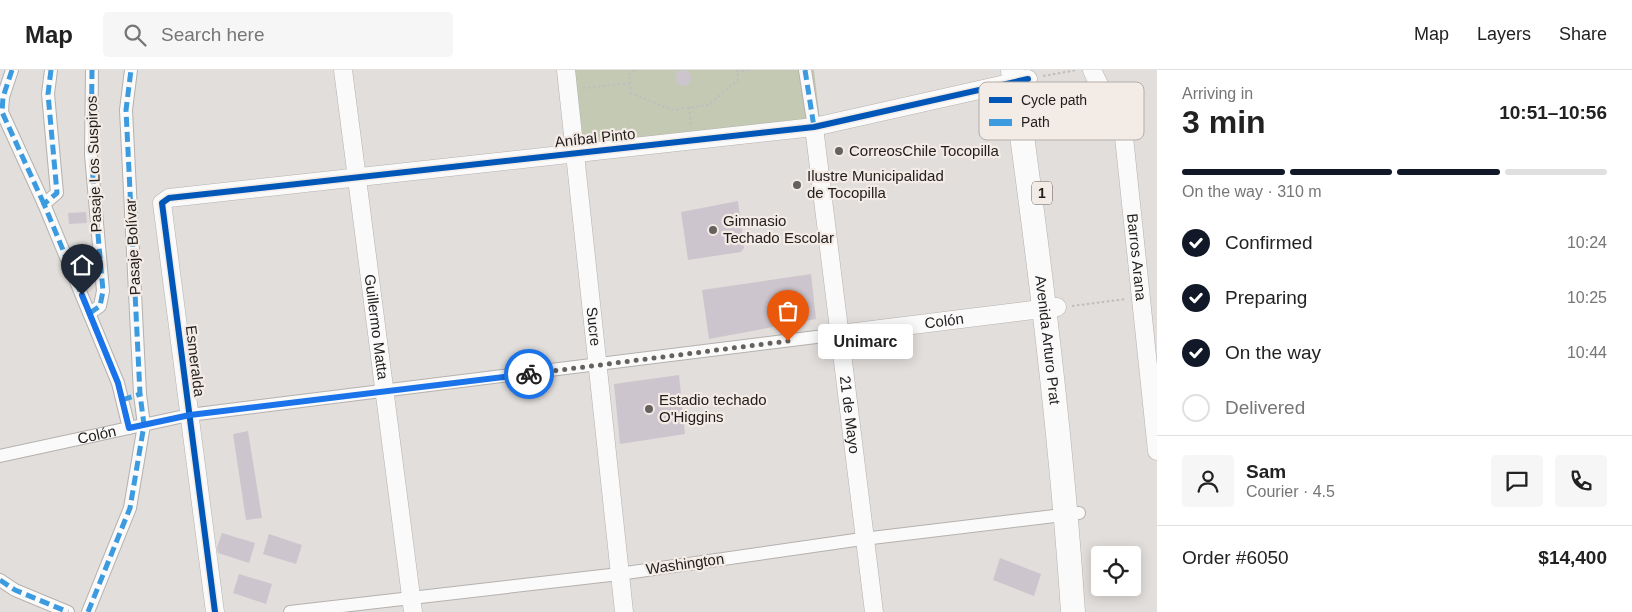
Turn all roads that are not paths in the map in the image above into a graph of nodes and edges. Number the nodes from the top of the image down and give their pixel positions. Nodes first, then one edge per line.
1 (12, 70) edge
2 (51, 70) edge
3 (92, 70) edge
4 (131, 70) edge
5 (343, 70) edge
6 (566, 70) edge
7 (805, 70) edge
8 (1092, 70) edge
9 (1021, 75) edge
10 (993, 82) edge
11 (1098, 82) edge
12 (979, 85) edge
13 (814, 126) junction
14 (1029, 140) edge
15 (1124, 140) edge
16 (574, 153) junction
17 (357, 178) junction
18 (162, 203) joint
19 (44, 204) junction
20 (1050, 308) junction
21 (90, 313) junction
22 (840, 334) junction
23 (596, 365) junction
24 (385, 392) junction
25 (140, 394) junction
26 (122, 400) junction
27 (190, 415) junction
28 (144, 425) junction
29 (129, 428) junction
30 (1157, 451) edge
31 (0, 456) edge
32 (1073, 514) junction
33 (865, 538) junction
34 (620, 574) junction
35 (0, 580) edge
36 (413, 604) edge
37 (68, 612) edge
38 (88, 612) edge
39 (215, 612) edge
40 (290, 612) edge
41 (624, 612) edge
42 (874, 612) edge
43 (1073, 612) edge
44 (1085, 612) edge

1 - 19 street
2 - 19 street
3 - 21 street, Pasaje Los Suspiros
4 - 25 street, Pasaje Bolívar
5 - 17 street, Guillermo Matta
6 - 16 street, Sucre
7 - 13 street, 21 de Mayo
8 - 11 street, Barros Arana
9 - 10 street, Aníbal Pinto
12 - 13 street, Aníbal Pinto
13 - 16 street, Aníbal Pinto
13 - 22 street, 21 de Mayo
14 - 20 highway, Avenida Arturo Prat / 1
15 - 30 street, Barros Arana
16 - 17 street, Aníbal Pinto
16 - 23 street, Sucre
17 - 18 street, Aníbal Pinto
17 - 24 street, Guillermo Matta
18 - 27 street, Esmeralda
19 - 21 street
20 - 22 street, Colón
20 - 32 highway, Avenida Arturo Prat / 1
21 - 26 street
22 - 23 street, Colón
22 - 33 street, 21 de Mayo
23 - 24 street, Colón
23 - 34 street, Sucre
24 - 27 street, Colón
24 - 36 street, Guillermo Matta
25 - 26 street
25 - 28 street, Pasaje Bolívar
26 - 29 street
27 - 28 street, Colón
27 - 39 street, Esmeralda
28 - 29 street, Colón
28 - 38 street, Pasaje Bolívar
29 - 31 street, Colón
32 - 33 street, Washington
32 - 43 highway, Avenida Arturo Prat / 1
32 - 44 highway, Avenida Arturo Prat / 1
33 - 34 street, Washington
33 - 42 street, 21 de Mayo
34 - 36 street, Washington
34 - 41 street, Sucre
35 - 37 street
36 - 40 street, Washington

